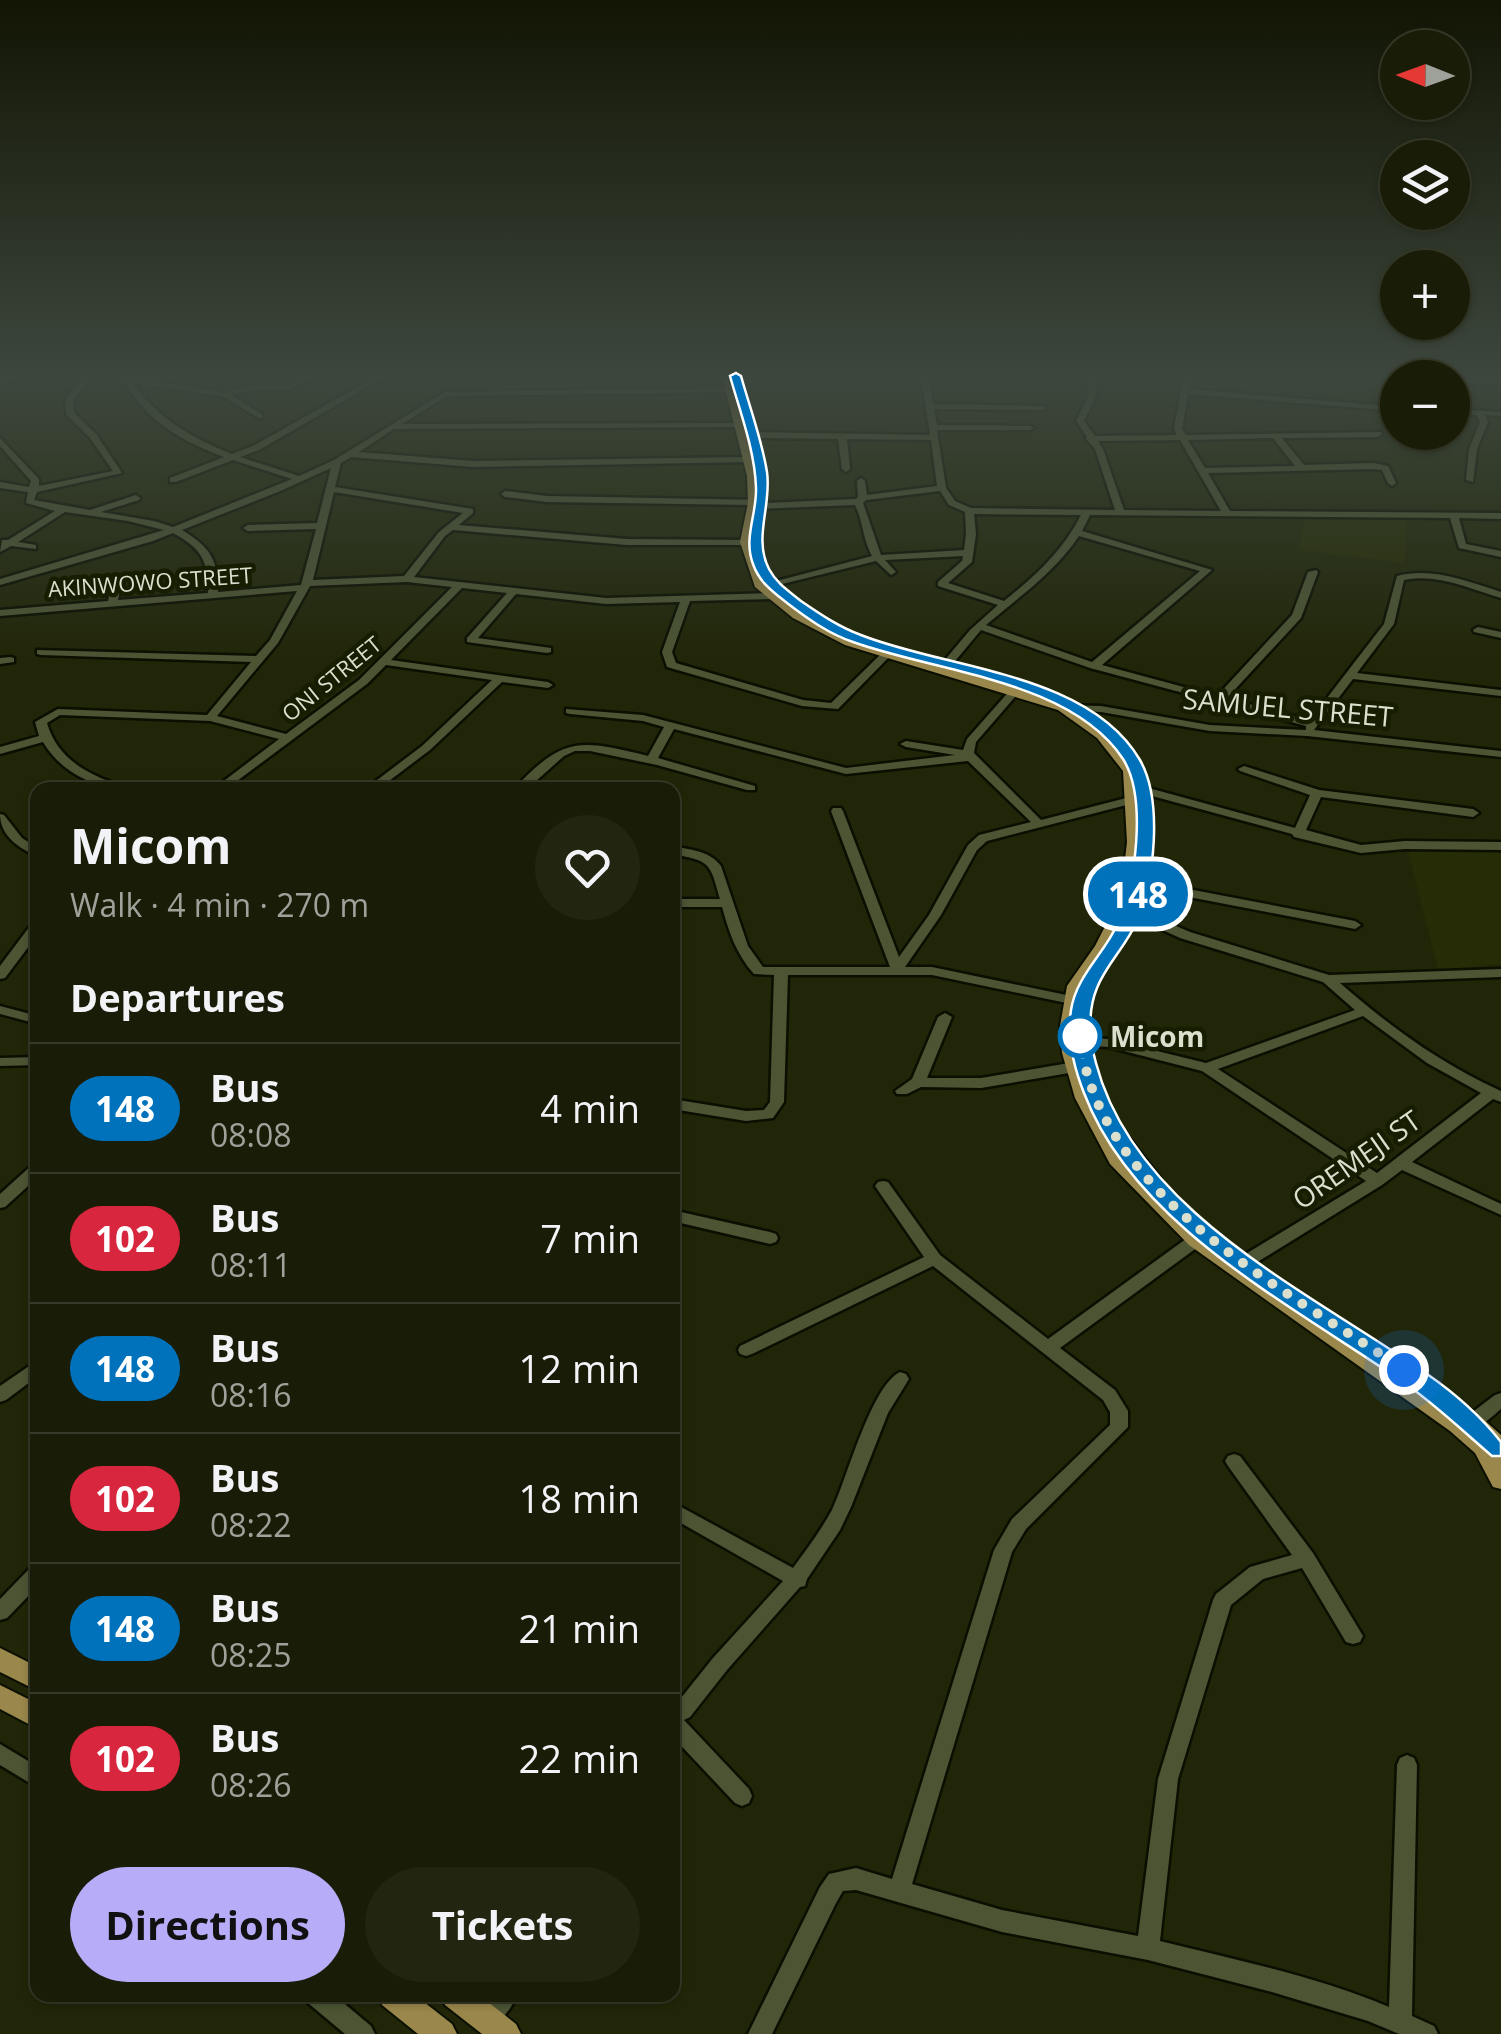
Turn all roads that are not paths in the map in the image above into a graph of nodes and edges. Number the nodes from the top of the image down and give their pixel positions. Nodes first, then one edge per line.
1 (27, 471) edge
2 (117, 471) edge
3 (197, 471) edge
4 (276, 471) edge
5 (318, 471) edge
6 (337, 471) edge
7 (751, 471) edge
8 (761, 471) edge
9 (939, 471) edge
10 (1107, 471) edge
11 (1204, 471) edge
12 (1383, 471) edge
13 (1471, 471) edge
14 (300, 479) junction
15 (172, 480) dead end
16 (1470, 480) dead end
17 (860, 481) dead end
18 (1392, 483) dead end
19 (0, 485) edge
20 (942, 488) junction
21 (334, 489) junction
22 (32, 490) junction
23 (505, 494) dead end
24 (136, 498) dead end
25 (861, 500) junction
26 (758, 505) junction
27 (64, 510) junction
28 (969, 511) junction
29 (88, 512) junction
30 (1086, 513) junction
31 (1121, 513) junction
32 (1226, 514) junction
33 (1454, 516) junction
34 (1501, 516) edge
35 (322, 526) junction
36 (248, 528) dead end
37 (450, 528) junction
38 (173, 530) junction
39 (1078, 533) junction
40 (746, 542) junction
41 (3, 544) edge
42 (34, 547) dead end
43 (968, 553) junction
44 (1501, 554) edge
45 (876, 558) junction
46 (891, 572) dead end
47 (1313, 572) dead end
48 (407, 579) junction
49 (0, 582) edge
50 (305, 585) junction
51 (459, 585) junction
52 (116, 586) dead end
53 (771, 590) junction
54 (512, 593) junction
55 (1501, 595) edge
56 (213, 598) junction
57 (686, 600) junction
58 (112, 604) junction
59 (1007, 605) junction
60 (0, 614) edge
61 (980, 626) junction
62 (1478, 630) dead end
63 (1501, 635) edge
64 (547, 650) dead end
65 (41, 652) dead end
66 (887, 654) junction
67 (260, 659) junction
68 (386, 662) junction
69 (1094, 666) junction
70 (944, 667) junction
71 (1350, 675) junction
72 (499, 678) junction
73 (548, 685) dead end
74 (1016, 690) junction
75 (1501, 693) edge
76 (1221, 698) junction
77 (1067, 706) junction
78 (570, 712) dead end
79 (210, 718) junction
80 (670, 726) junction
81 (1310, 728) junction
82 (44, 738) junction
83 (289, 738) junction
84 (906, 744) dead end
85 (0, 751) edge
86 (1501, 754) edge
87 (969, 756) junction
88 (650, 761) junction
89 (1244, 768) dead end
90 (94, 782) edge
91 (229, 782) edge
92 (381, 782) edge
93 (528, 782) edge
94 (751, 788) dead end
95 (1317, 793) junction
96 (1139, 796) junction
97 (837, 811) dead end
98 (1473, 812) dead end
99 (0, 818) edge
100 (1037, 822) junction
101 (1298, 834) junction
102 (18, 840) junction
103 (1501, 846) edge
104 (0, 848) edge
105 (30, 848) edge
106 (680, 852) edge
107 (1141, 884) junction
108 (680, 903) edge
109 (725, 903) junction
110 (1132, 911) junction
111 (1355, 925) dead end
112 (30, 936) edge
113 (897, 969) junction
114 (1501, 973) edge
115 (781, 974) junction
116 (0, 975) edge
117 (1328, 979) junction
118 (1077, 1001) junction
119 (0, 1010) edge
120 (1364, 1012) junction
121 (945, 1017) dead end
122 (30, 1018) edge
123 (1075, 1040) junction
124 (30, 1061) edge
125 (0, 1062) edge
126 (1075, 1067) junction
127 (1207, 1068) junction
128 (918, 1082) junction
129 (902, 1090) dead end
130 (1496, 1094) edge
131 (680, 1105) edge
132 (1399, 1162) junction
133 (30, 1175) edge
134 (1377, 1181) junction
135 (883, 1186) dead end
136 (0, 1203) edge
137 (1501, 1210) edge
138 (680, 1217) edge
139 (770, 1238) dead end
140 (1196, 1240) junction
141 (934, 1259) junction
142 (1245, 1262) junction
143 (1050, 1346) junction
144 (746, 1350) dead end
145 (30, 1372) edge
146 (900, 1379) dead end
147 (0, 1396) edge
148 (1501, 1400) edge
149 (1472, 1422) junction
150 (1501, 1449) edge
151 (1234, 1461) dead end
152 (1501, 1480) edge
153 (680, 1514) edge
154 (1306, 1559) junction
155 (798, 1580) junction
156 (30, 1581) edge
157 (0, 1612) edge
158 (1352, 1636) dead end
159 (0, 1659) edge
160 (30, 1676) edge
161 (0, 1696) edge
162 (680, 1712) edge
163 (30, 1713) edge
164 (680, 1730) edge
165 (0, 1753) edge
166 (1407, 1765) dead end
167 (30, 1774) edge
168 (742, 1796) dead end
169 (899, 1891) junction
170 (1148, 1949) junction
171 (325, 2002) edge
172 (401, 2002) edge
173 (469, 2002) edge
174 (499, 2016) edge
175 (1400, 2021) junction
176 (364, 2034) edge
177 (442, 2034) edge
178 (760, 2034) edge
179 (1426, 2034) edge

1 - 22 street
2 - 22 street
3 - 15 street
4 - 14 street
5 - 14 street
6 - 21 street
7 - 26 main road
8 - 26 main road
9 - 20 street
10 - 31 street
11 - 32 street
12 - 18 street
13 - 16 street
14 - 38 street
17 - 25 street
19 - 22 street
20 - 25 street
20 - 28 street
21 - 35 street
21 - 37 street
22 - 27 street
23 - 26 street
24 - 29 street
25 - 26 street
25 - 45 street
26 - 40 main road
26 - 53 main road
27 - 29 street
27 - 41 street
28 - 30 street
28 - 43 street
29 - 38 street
30 - 31 street
30 - 39 street
31 - 32 street
32 - 33 street
33 - 34 street
33 - 44 street
35 - 36 street
35 - 50 street
37 - 40 street
37 - 48 street
38 - 49 street
38 - 56 street
39 - 59 street
39 - 69 street
40 - 53 main road
41 - 42 street
43 - 45 street, AKINWOWO STREET
43 - 59 street
45 - 46 street
45 - 53 street, AKINWOWO STREET
47 - 76 street
48 - 50 street, AKINWOWO STREET
48 - 51 street, AKINWOWO STREET
50 - 56 street, AKINWOWO STREET
50 - 67 street
51 - 54 street, AKINWOWO STREET
51 - 68 street, ONI STREET
52 - 58 street
53 - 57 street, AKINWOWO STREET
53 - 66 main road
53 - 70 main road
54 - 57 street, AKINWOWO STREET
54 - 64 street
55 - 71 street
56 - 58 street, AKINWOWO STREET
57 - 66 street
58 - 60 street, AKINWOWO STREET
59 - 61 street
61 - 69 street
61 - 70 street
62 - 63 street
65 - 67 street
66 - 70 main road
67 - 79 street
68 - 72 street
68 - 83 street, ONI STREET
69 - 76 street
70 - 74 main road
70 - 77 main road
71 - 75 street
71 - 81 street
72 - 73 street
72 - 92 street
74 - 77 main road
74 - 87 street
76 - 81 street
77 - 81 street, SAMUEL STREET
77 - 96 main road
78 - 80 street
79 - 82 street
79 - 83 street
80 - 87 street
80 - 88 street
81 - 86 street, SAMUEL STREET
82 - 85 street
82 - 90 street
83 - 91 street, ONI STREET
84 - 87 street
87 - 100 street
88 - 93 street
88 - 94 street
89 - 95 street
95 - 98 street
95 - 101 street
96 - 100 street
96 - 101 street
96 - 107 main road
96 - 118 main road
97 - 113 street
99 - 102 street
100 - 113 street
101 - 103 street
102 - 104 street
102 - 105 street
106 - 109 street
107 - 110 main road
107 - 111 street
108 - 109 street
109 - 115 street
110 - 117 street
110 - 118 main road
112 - 116 street
113 - 115 street
113 - 118 street
114 - 117 street
115 - 131 street
117 - 120 street
118 - 123 main road
119 - 122 street
120 - 127 street
120 - 130 street
121 - 128 street
123 - 126 main road
123 - 127 street
123 - 142 main road
124 - 125 street
126 - 128 street
126 - 140 main road
127 - 134 street
128 - 129 street
130 - 132 street, OREMEJI ST
132 - 134 street, OREMEJI ST
132 - 137 street
133 - 136 street
134 - 142 street, OREMEJI ST
135 - 141 street
138 - 139 street
140 - 143 street
140 - 152 main road
141 - 143 street
141 - 144 street
142 - 149 main road
143 - 169 street
145 - 147 street
146 - 155 street
148 - 149 street
149 - 150 main road
151 - 154 street
153 - 155 street
154 - 158 street
154 - 170 street
155 - 162 street
156 - 157 street
159 - 160 main road
161 - 163 main road
164 - 168 street
165 - 167 street
166 - 175 street
169 - 170 street
169 - 178 street
170 - 175 street
171 - 176 street
172 - 177 main road
173 - 174 main road
175 - 179 street

